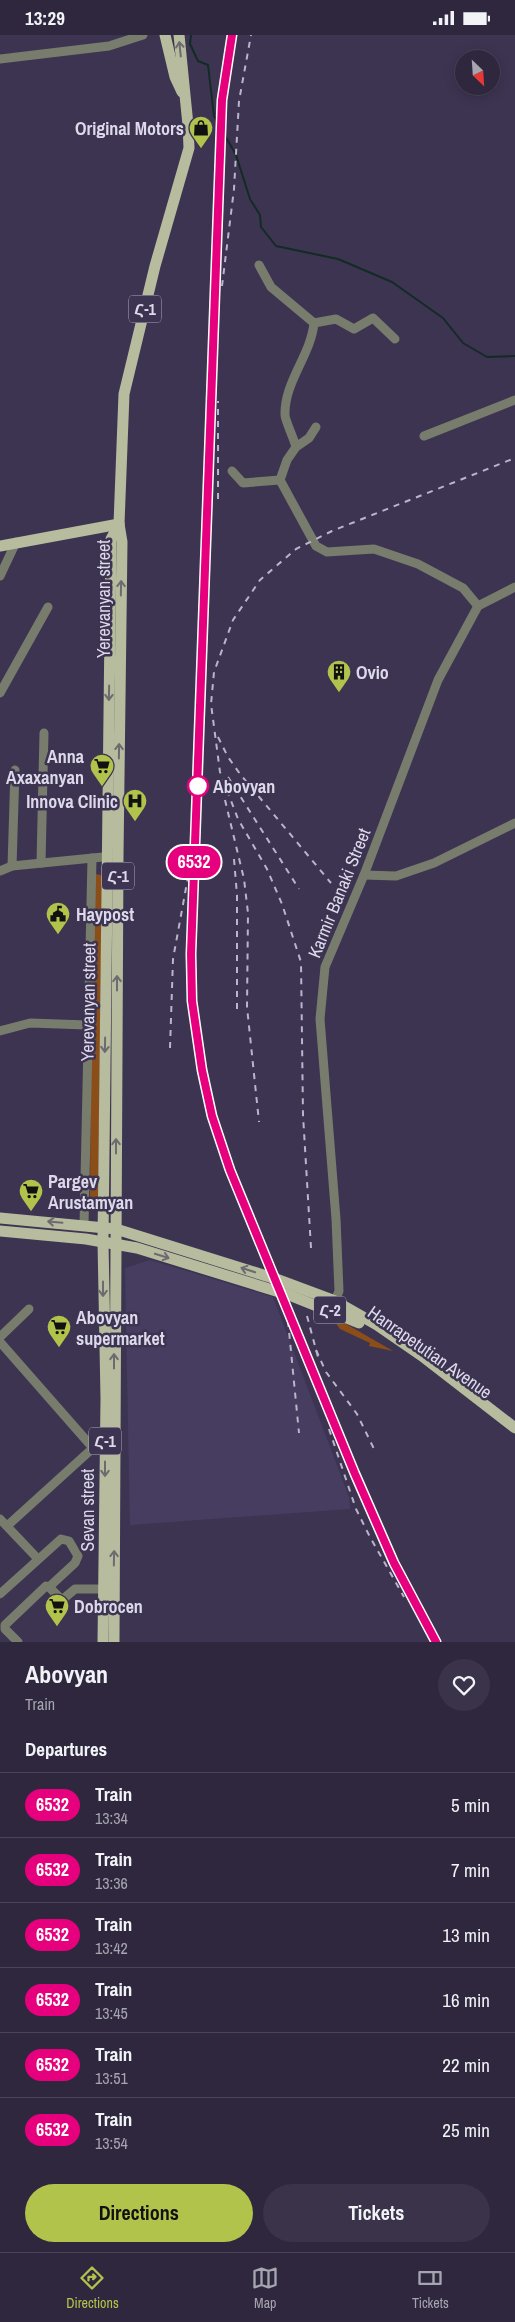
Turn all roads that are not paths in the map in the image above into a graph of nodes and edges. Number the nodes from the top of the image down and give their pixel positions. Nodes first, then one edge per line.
1 (143, 35) edge
2 (165, 35) edge
3 (179, 35) edge
4 (0, 59) edge
5 (185, 98) junction
6 (259, 265) dead end
7 (314, 323) junction
8 (395, 339) dead end
9 (515, 400) edge
10 (316, 427) dead end
11 (424, 436) dead end
12 (296, 447) junction
13 (232, 471) dead end
14 (280, 480) junction
15 (118, 524) junction
16 (16, 542) junction
17 (0, 546) edge
18 (0, 576) edge
19 (515, 587) edge
20 (478, 606) junction
21 (48, 607) dead end
22 (0, 693) edge
23 (44, 733) dead end
24 (14, 770) dead end
25 (515, 823) edge
26 (112, 856) junction
27 (92, 858) junction
28 (41, 863) junction
29 (12, 866) junction
30 (0, 871) edge
31 (364, 875) junction
32 (88, 1025) junction
33 (0, 1031) edge
34 (0, 1218) edge
35 (84, 1225) junction
36 (103, 1227) junction
37 (116, 1229) junction
38 (0, 1231) edge
39 (103, 1241) junction
40 (115, 1243) junction
41 (331, 1303) junction
42 (30, 1309) dead end
43 (0, 1337) edge
44 (0, 1343) edge
45 (515, 1427) edge
46 (515, 1436) edge
47 (99, 1448) junction
48 (3, 1522) edge
49 (38, 1559) junction
50 (50, 1587) junction
51 (109, 1589) junction
52 (0, 1593) edge
53 (18, 1642) edge
54 (103, 1642) edge
55 (114, 1642) edge

1 - 4 street
2 - 5 main road, Հ-1
5 -> 3 main road, Հ-1
5 - 15 main road, Հ-1
6 - 7 street
7 - 8 street
7 - 12 street
9 - 11 street
10 - 12 street
12 - 14 street
13 - 14 street
14 - 20 street
15 - 16 main road
15 - 26 main road, Yerevanyan street / Հ-1
16 - 17 main road
16 - 18 street
19 - 20 street
20 - 31 street, Karmir Banaki Street
21 - 22 street
23 - 28 street
24 - 29 street
25 - 31 street
26 - 27 street
26 -> 36 main road, Yerevanyan street / Հ-1
37 -> 26 main road, Yerevanyan street / Հ-1
27 - 28 street
27 - 32 street
28 - 29 street
29 - 30 street
31 - 41 street, Karmir Banaki Street
32 - 33 street
32 - 35 street
35 -> 34 main road, Hanrapetutian Avenue
35 - 36 main road, Hanrapetutian Avenue
36 - 37 main road, Hanrapetutian Avenue / Հ-2
36 - 39 main road, Sevan street / Հ-1
37 - 40 main road, Sevan street / Հ-1
41 -> 37 main road, Hanrapetutian Avenue / Հ-2
38 - 39 main road, Hanrapetutian Avenue
39 - 40 main road, Hanrapetutian Avenue / Հ-2
39 -> 47 main road, Sevan street / Հ-1
40 -> 41 main road, Hanrapetutian Avenue / Հ-2
51 -> 40 main road, Sevan street / Հ-1
41 - 45 main road, Հ-2
41 - 46 main road, Hanrapetutian Avenue / Հ-2
42 - 43 street
44 - 47 street
47 - 48 street
47 -> 51 main road, Sevan street / Հ-1
48 - 49 street
49 - 50 street
49 - 52 street
50 - 51 street
50 - 53 street
51 - 54 main road, Sevan street / Հ-1
51 - 55 main road, Sevan street / Հ-1

